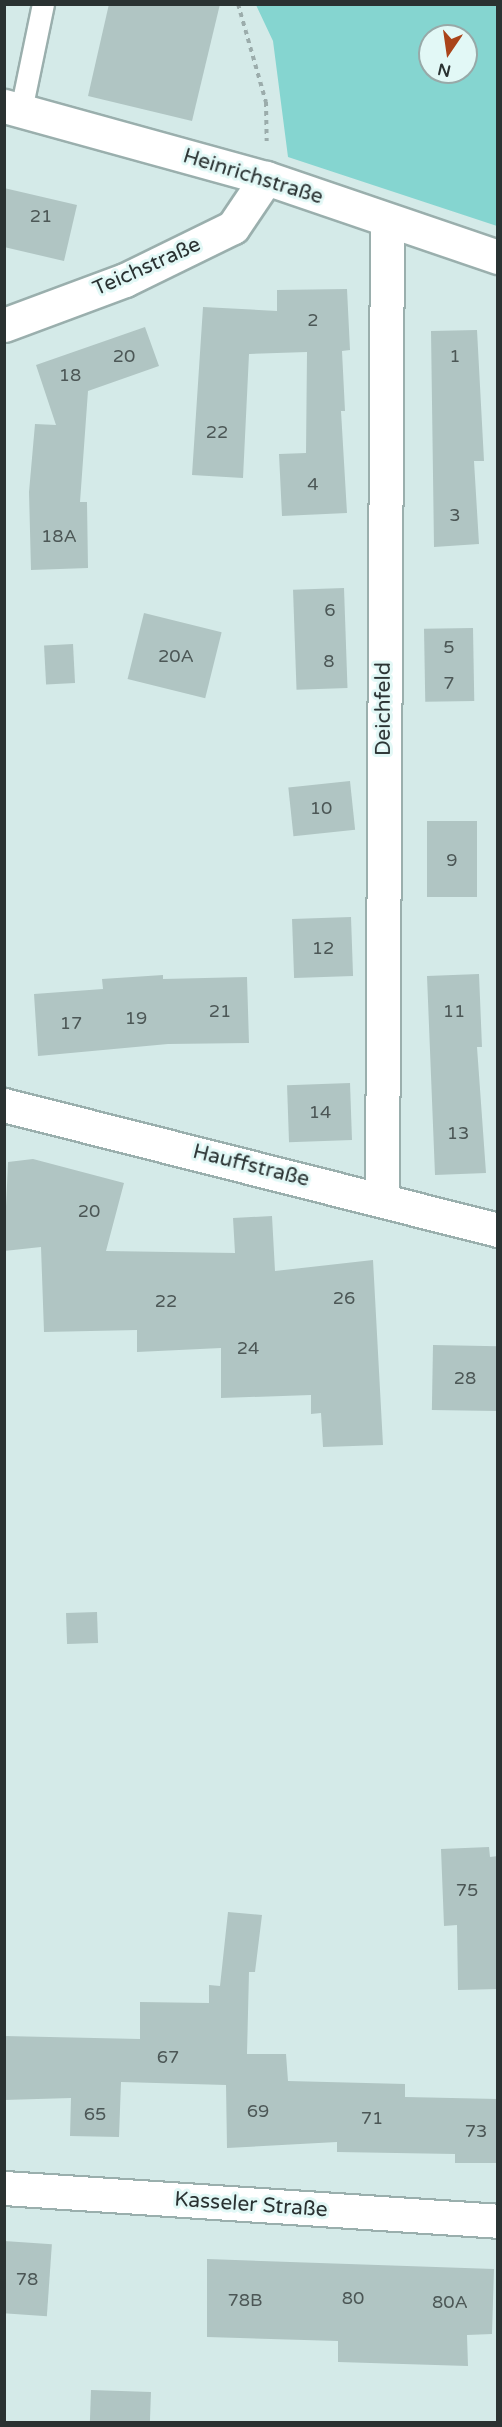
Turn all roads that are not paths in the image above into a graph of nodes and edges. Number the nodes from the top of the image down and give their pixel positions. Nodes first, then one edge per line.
1 (43, 4) edge
2 (13, 108) edge
3 (266, 177) junction
4 (387, 220) junction
5 (498, 257) edge
6 (4, 325) edge
7 (4, 1105) edge
8 (382, 1198) junction
9 (498, 1230) edge
10 (4, 2188) edge
11 (498, 2222) edge

1 - 2 lane
2 - 3 street, Heinrichstraße
3 - 4 street, Heinrichstraße
3 - 6 street, Teichstraße
4 - 5 street, Heinrichstraße
4 - 8 street, Deichfeld
7 - 8 street, Hauffstraße
8 - 9 street, Hauffstraße
10 - 11 street, Kasseler Straße

